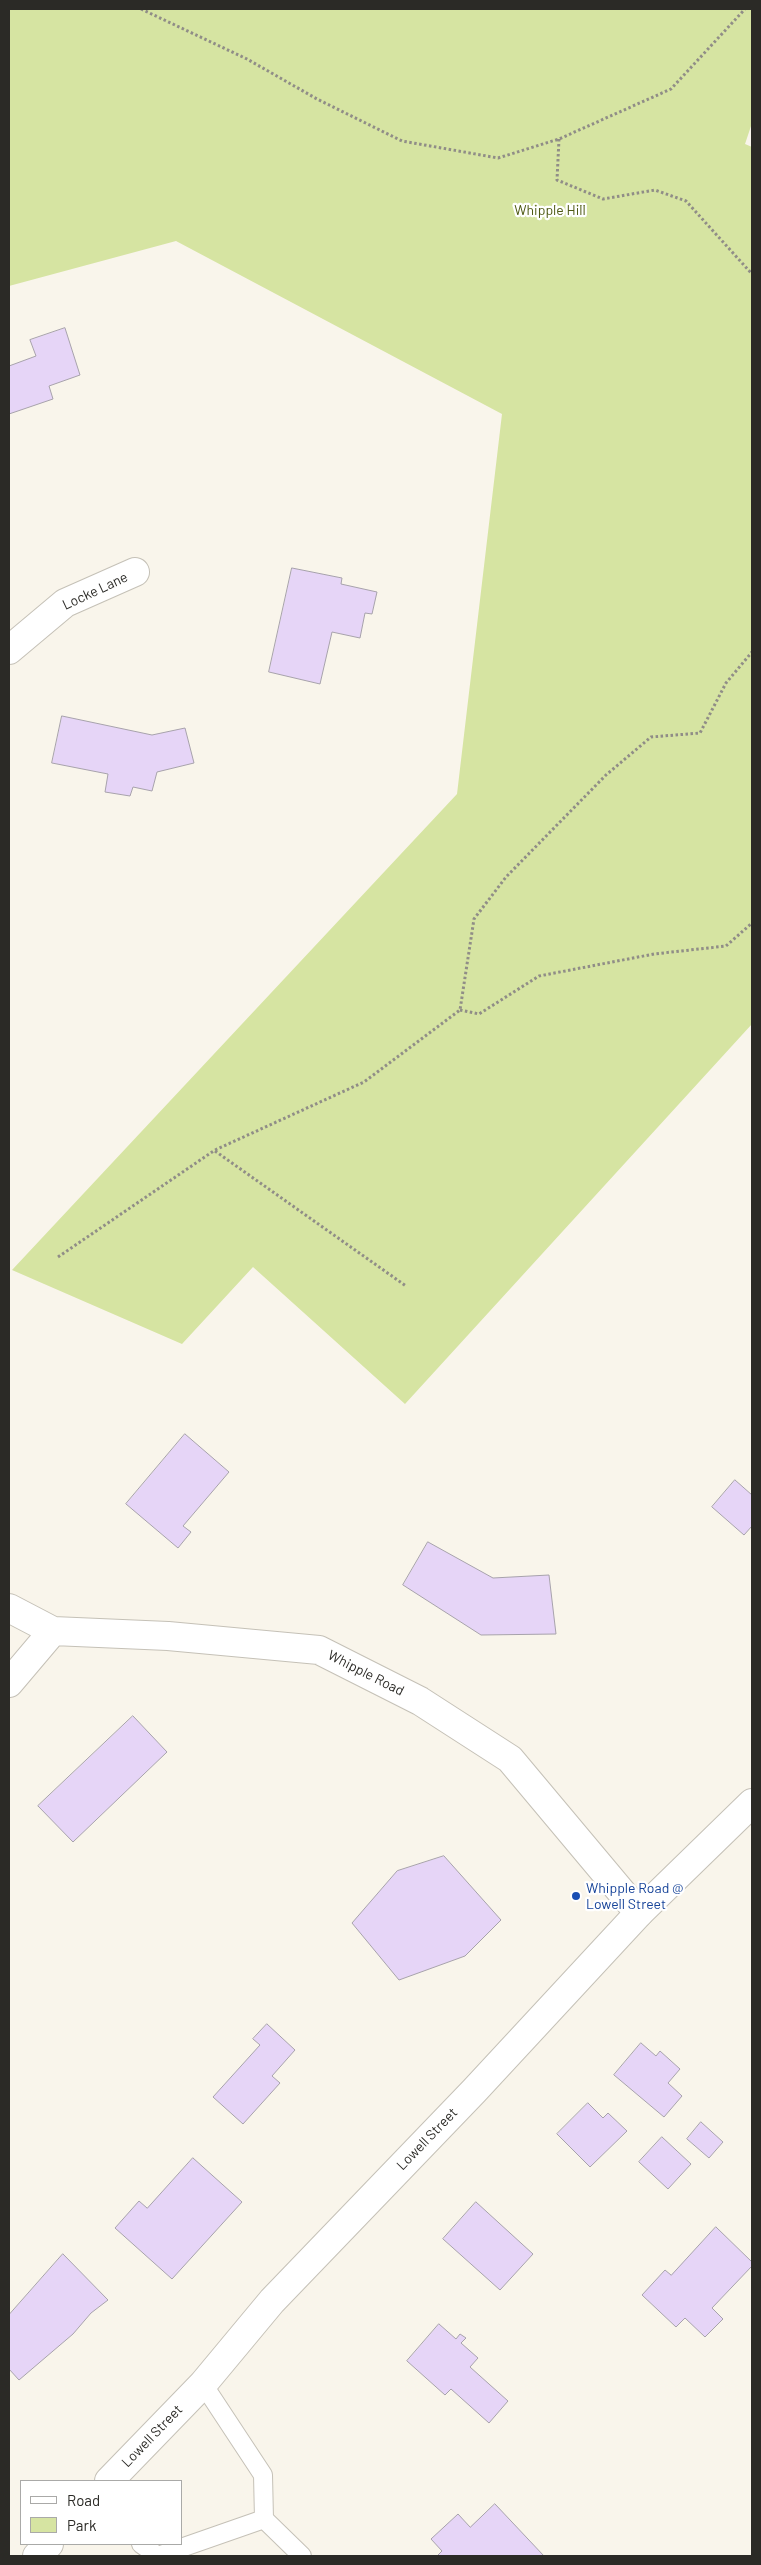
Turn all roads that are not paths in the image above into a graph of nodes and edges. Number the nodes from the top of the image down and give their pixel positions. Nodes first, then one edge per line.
1 (135, 572) dead end
2 (9, 650) edge
3 (9, 1608) edge
4 (54, 1631) junction
5 (9, 1683) edge
6 (752, 1803) edge
7 (639, 1912) junction
8 (203, 2384) junction
9 (110, 2480) edge
10 (264, 2519) junction
11 (48, 2545) edge
12 (142, 2545) edge
13 (37, 2556) edge
14 (158, 2556) edge
15 (302, 2556) edge

1 - 2 street, Locke Lane
3 - 4 street, Whipple Road
4 - 5 street
4 - 7 street, Whipple Road
6 - 7 street, Lowell Street
7 - 8 street, Lowell Street
8 - 9 street, Lowell Street
8 - 10 lane
10 - 14 lane
10 - 15 lane
11 - 13 street
12 - 14 lane

